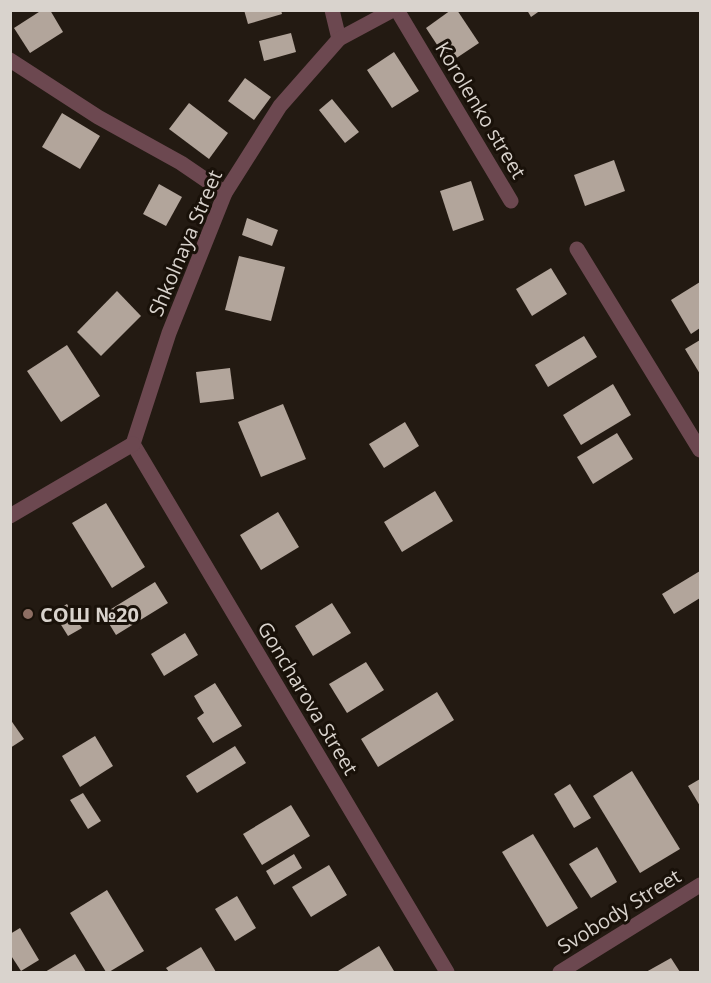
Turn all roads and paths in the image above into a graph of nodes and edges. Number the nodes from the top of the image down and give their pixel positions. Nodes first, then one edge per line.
1 (332, 10) edge
2 (395, 10) edge
3 (339, 39) junction
4 (10, 60) edge
5 (225, 193) junction
6 (511, 201) dead end
7 (577, 249) dead end
8 (133, 444) junction
9 (700, 450) edge
10 (10, 516) edge
11 (700, 885) edge
12 (447, 972) edge
13 (560, 972) edge

1 - 3 street
2 - 3 street, Shkolnaya Street
2 - 6 street, Korolenko street
3 - 5 street, Shkolnaya Street
4 - 5 street
5 - 8 street, Shkolnaya Street
7 - 9 street
8 - 10 street
8 - 12 street, Goncharova Street
11 - 13 street, Svobody Street

